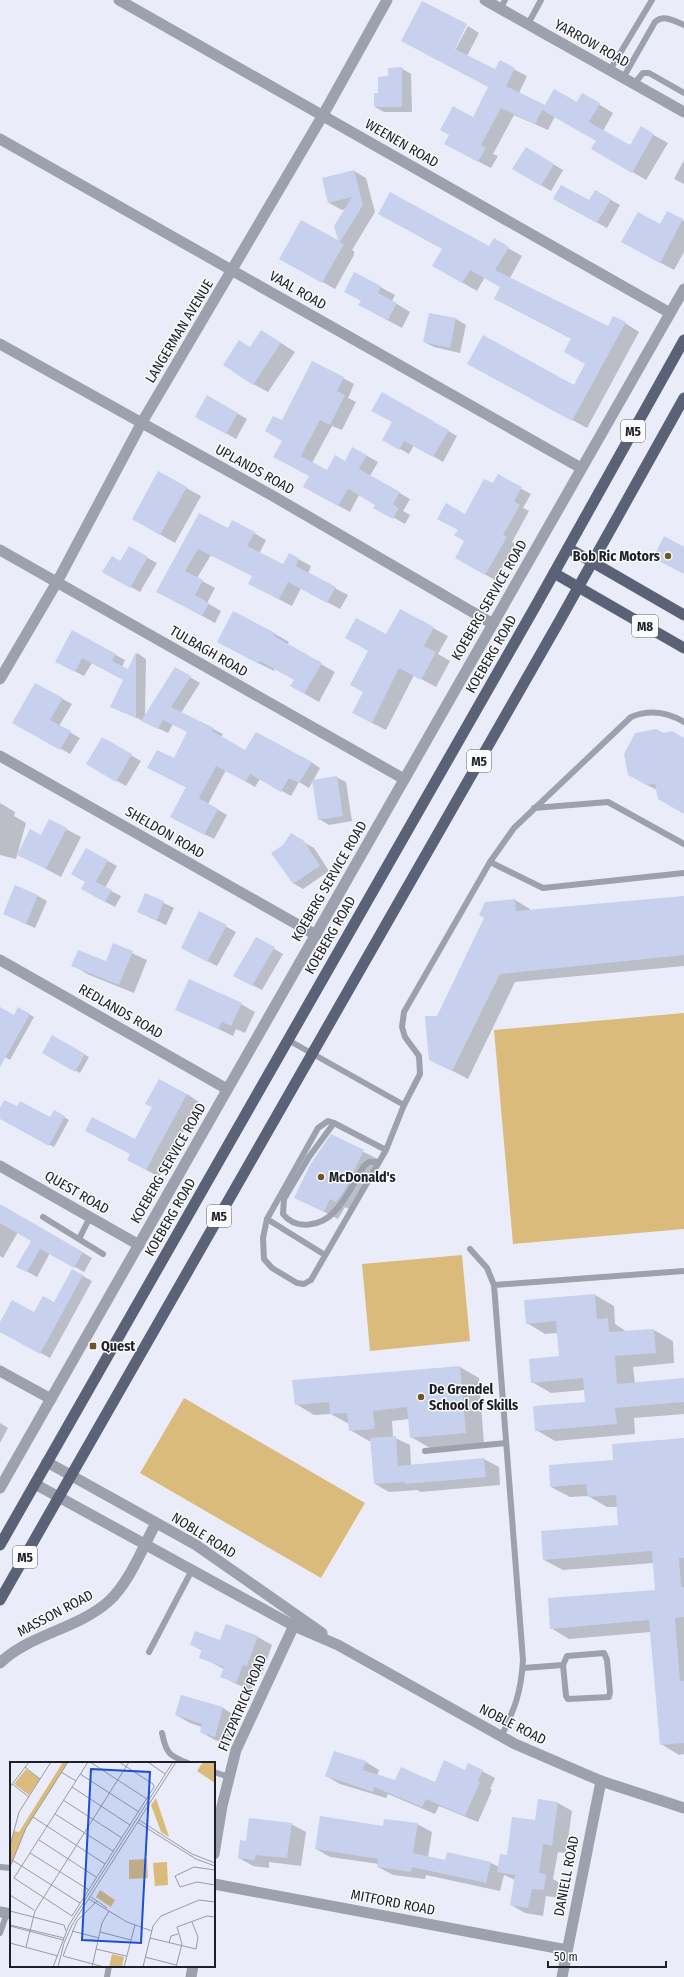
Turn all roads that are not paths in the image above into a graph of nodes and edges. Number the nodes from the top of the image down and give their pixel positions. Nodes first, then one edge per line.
1 (119, 0) edge
2 (387, 0) edge
3 (485, 0) edge
4 (541, 0) edge
5 (652, 0) edge
6 (503, 4) edge
7 (528, 24) junction
8 (684, 25) edge
9 (610, 70) junction
10 (624, 78) junction
11 (634, 84) junction
12 (684, 93) edge
13 (684, 112) edge
14 (323, 115) junction
15 (0, 139) edge
16 (232, 270) junction
17 (684, 289) edge
18 (670, 313) junction
19 (684, 340) edge
20 (0, 344) edge
21 (684, 398) edge
22 (141, 424) junction
23 (581, 468) junction
24 (568, 548) junction
25 (0, 550) edge
26 (592, 562) junction
27 (554, 573) junction
28 (56, 582) junction
29 (578, 586) junction
30 (684, 615) edge
31 (493, 624) junction
32 (684, 648) edge
33 (0, 679) edge
34 (684, 722) edge
35 (0, 756) edge
36 (404, 779) junction
37 (534, 808) junction
38 (684, 844) edge
39 (490, 862) junction
40 (684, 873) edge
41 (316, 935) junction
42 (0, 960) edge
43 (288, 1040) junction
44 (312, 1053) junction
45 (227, 1089) junction
46 (404, 1105) junction
47 (334, 1123) junction
48 (386, 1150) junction
49 (379, 1162) junction
50 (0, 1166) edge
51 (43, 1217) dead end
52 (90, 1217) junction
53 (267, 1218) junction
54 (79, 1239) junction
55 (139, 1245) junction
56 (470, 1249) dead end
57 (103, 1254) dead end
58 (325, 1255) junction
59 (684, 1271) edge
60 (494, 1285) junction
61 (0, 1372) edge
62 (51, 1399) junction
63 (506, 1443) junction
64 (425, 1450) dead end
65 (47, 1462) junction
66 (70, 1475) junction
67 (35, 1484) junction
68 (0, 1488) edge
69 (59, 1497) junction
70 (156, 1523) junction
71 (144, 1544) junction
72 (0, 1545) edge
73 (192, 1570) junction
74 (0, 1600) edge
75 (296, 1620) junction
76 (149, 1652) dead end
77 (0, 1663) edge
78 (563, 1665) junction
79 (523, 1668) junction
80 (162, 1733) dead end
81 (501, 1737) junction
82 (186, 1762) edge
83 (215, 1772) edge
84 (229, 1777) junction
85 (601, 1782) junction
86 (684, 1808) edge
87 (215, 1849) edge
88 (0, 1867) edge
89 (10, 1868) edge
90 (215, 1884) edge
91 (6, 1913) edge
92 (0, 1933) edge
93 (567, 1950) junction
94 (109, 1967) edge
95 (193, 1967) edge
96 (107, 1977) edge
97 (191, 1977) edge
98 (562, 1977) edge

1 - 14 street, WEENEN ROAD
2 - 14 street, LANGERMAN AVENUE
3 - 6 street, YARROW ROAD
4 - 7 lane
5 - 9 lane
6 - 7 street, YARROW ROAD
7 - 9 street, YARROW ROAD
8 - 10 lane
9 - 10 street, YARROW ROAD
10 - 11 street, YARROW ROAD
11 - 12 lane
11 - 13 street, YARROW ROAD
14 - 16 street, LANGERMAN AVENUE
14 - 18 street, WEENEN ROAD
15 - 16 street, VAAL ROAD
16 - 22 street, LANGERMAN AVENUE
16 - 23 street, VAAL ROAD
17 - 18 street, KOEBERG SERVICE ROAD
18 - 23 street, KOEBERG SERVICE ROAD
19 - 24 main road, KOEBERG ROAD / M5
20 - 22 street, UPLANDS ROAD
21 - 26 main road, M5
22 - 28 street, LANGERMAN AVENUE
22 - 31 street, UPLANDS ROAD
23 - 31 street, KOEBERG SERVICE ROAD
24 - 26 main road, M8
24 - 27 main road, KOEBERG ROAD / M5
25 - 28 street, TULBAGH ROAD
26 - 29 main road, M5
26 - 30 main road, M8
27 - 29 main road, M8
27 - 43 main road, KOEBERG ROAD / M5
28 - 33 street, LANGERMAN AVENUE
28 - 36 street, TULBAGH ROAD
29 - 32 main road, M8
29 - 44 main road, M5
31 - 36 street, KOEBERG SERVICE ROAD
34 - 37 lane
35 - 41 street, SHELDON ROAD
36 - 41 street, KOEBERG SERVICE ROAD
37 - 38 lane
37 - 39 lane
39 - 40 lane
39 - 46 lane
41 - 45 street, KOEBERG SERVICE ROAD
42 - 45 street, REDLANDS ROAD
43 - 44 lane
43 - 65 main road, KOEBERG ROAD / M5
44 - 46 lane
44 - 66 main road, M5
45 - 55 street, KOEBERG SERVICE ROAD
46 - 48 lane
47 - 48 lane
47 - 49 lane
47 - 53 lane
48 - 49 lane
49 - 58 lane
50 - 52 street, QUEST ROAD
51 - 54 lane
52 - 54 lane
52 - 55 street, QUEST ROAD
53 - 58 lane
53 - 58 lane
54 - 57 lane
55 - 62 street, KOEBERG SERVICE ROAD
56 - 60 lane
59 - 60 lane
60 - 63 lane
61 - 62 street
62 - 68 street, KOEBERG SERVICE ROAD
63 - 64 lane
63 - 79 lane
65 - 66 street, NOBLE ROAD
65 - 67 main road, KOEBERG ROAD / M5
66 - 69 main road, M5
66 - 70 street, NOBLE ROAD
67 - 69 street, NOBLE ROAD
67 - 72 main road, KOEBERG ROAD / M5
69 - 71 street, NOBLE ROAD
69 - 74 main road, M5
70 - 71 street, MASSON ROAD
70 - 75 street, NOBLE ROAD
71 - 73 street, NOBLE ROAD
71 - 77 street, MASSON ROAD
73 - 75 street, NOBLE ROAD
73 - 76 lane
75 - 81 street, NOBLE ROAD
75 - 84 street, FITZPATRICK ROAD
78 - 78 lane
78 - 79 lane
79 - 81 lane
80 - 82 lane
81 - 85 street, NOBLE ROAD
83 - 84 lane
84 - 87 street, FITZPATRICK ROAD
85 - 86 street, NOBLE ROAD
85 - 93 street, DANIELL ROAD
88 - 89 lane
90 - 93 street, MITFORD ROAD
91 - 92 lane
93 - 98 street, DANIELL ROAD
94 - 96 lane
95 - 97 street

